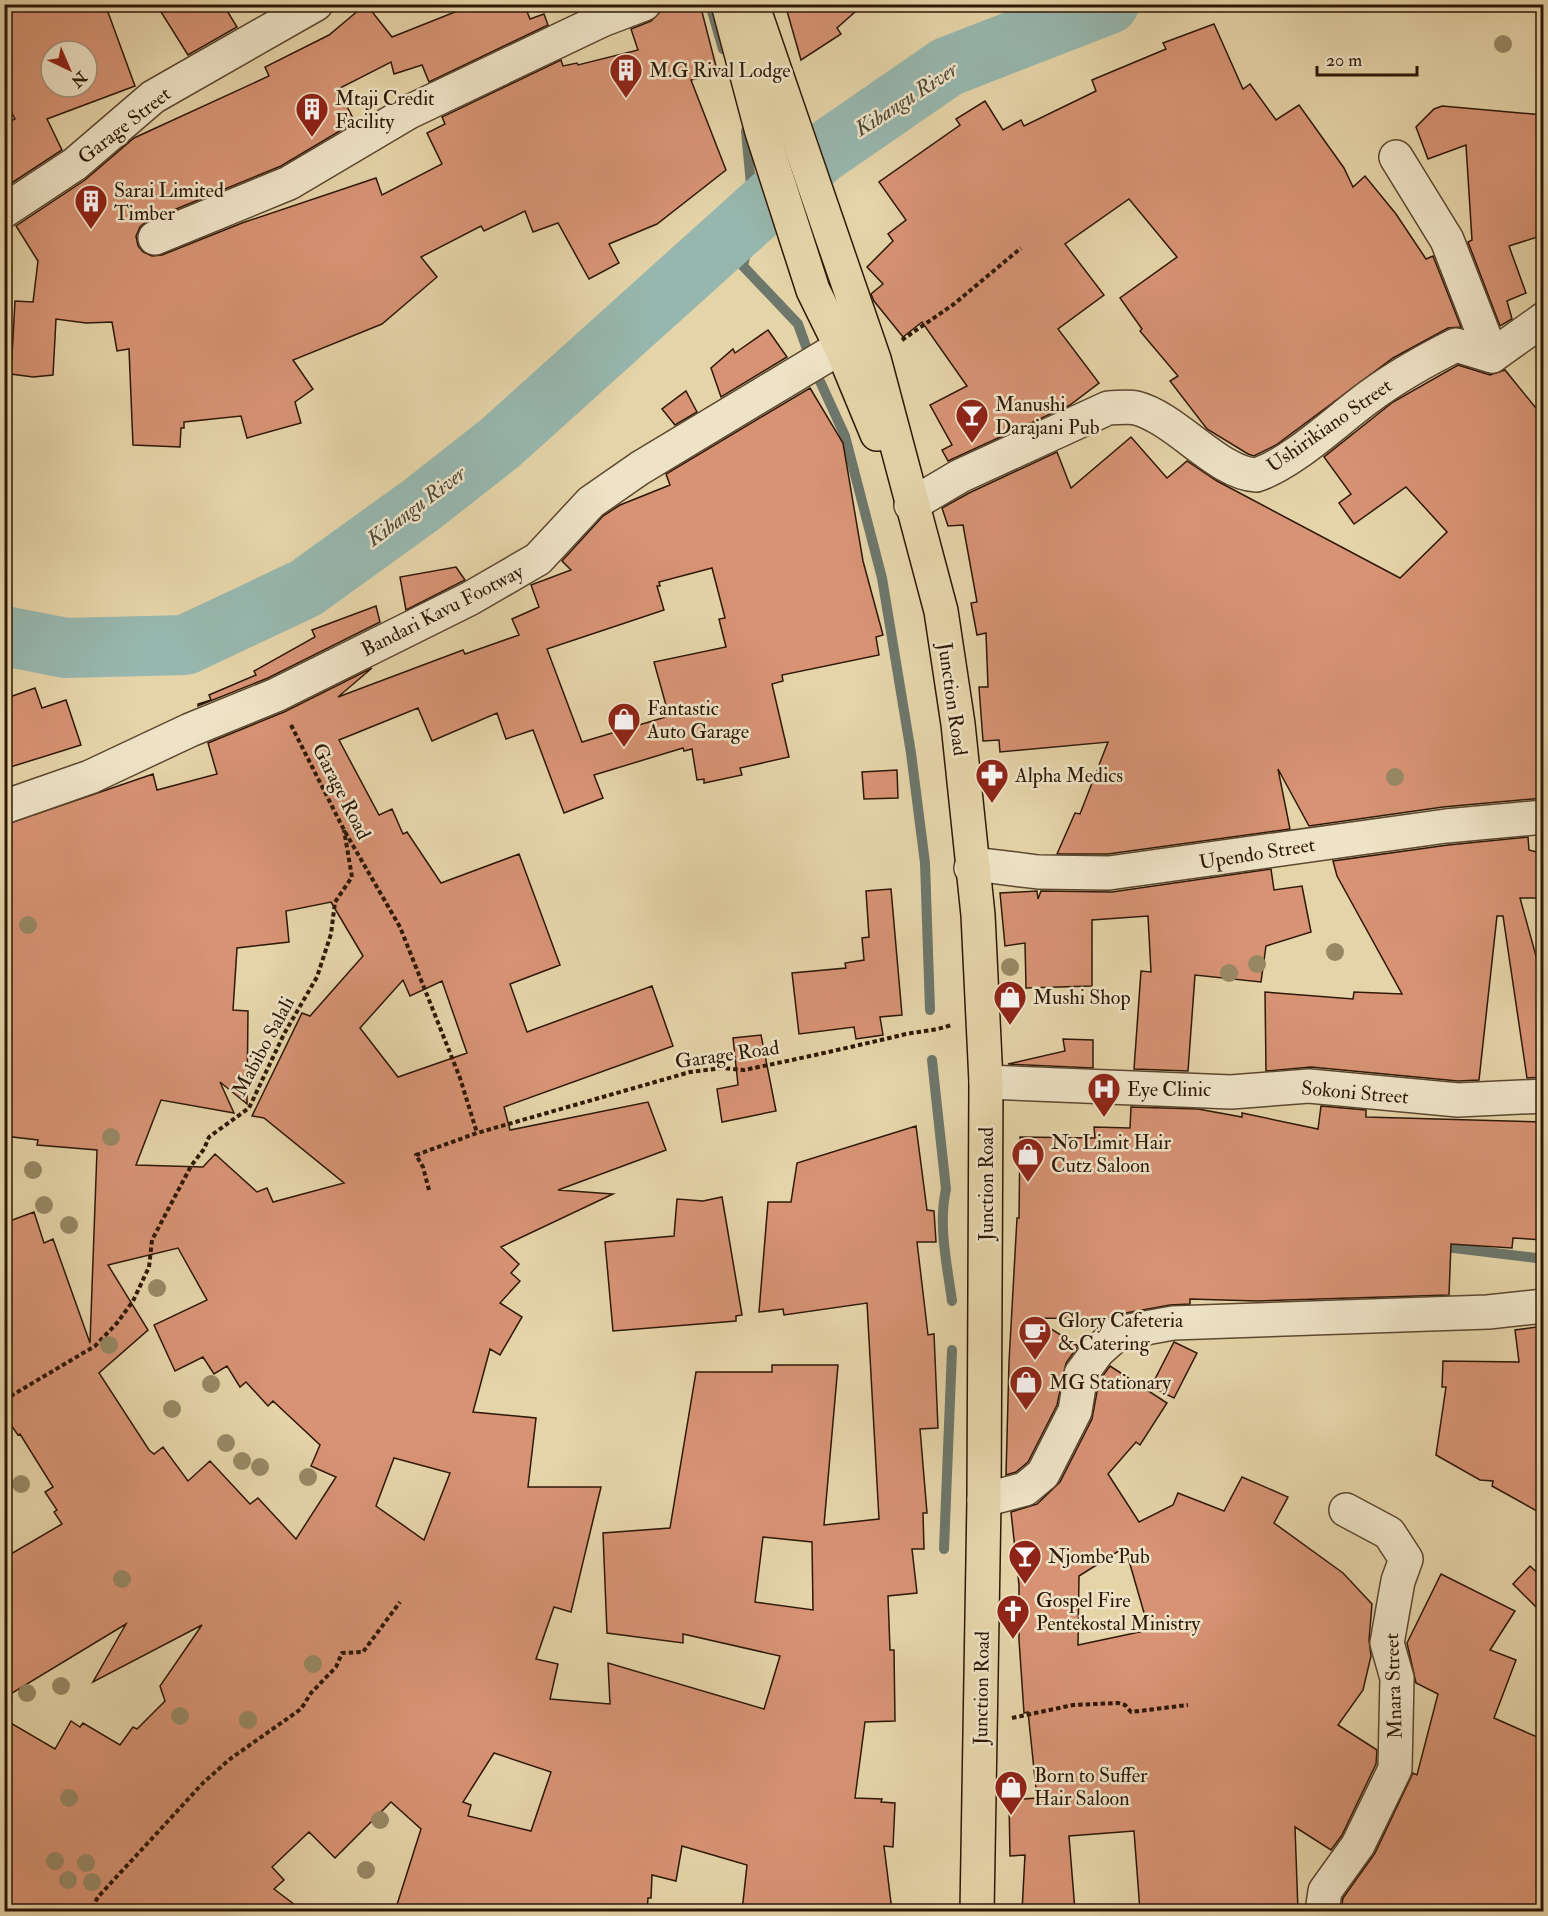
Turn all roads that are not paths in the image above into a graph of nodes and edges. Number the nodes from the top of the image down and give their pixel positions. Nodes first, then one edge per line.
1 (316, 4) edge
2 (644, 4) edge
3 (728, 4) edge
4 (752, 4) edge
5 (269, 15) edge
6 (776, 126) junction
7 (1396, 157) dead end
8 (4, 211) edge
9 (154, 238) dead end
10 (1544, 318) edge
11 (840, 347) junction
12 (1492, 356) junction
13 (900, 464) junction
14 (911, 505) junction
15 (4, 807) edge
16 (1544, 818) edge
17 (971, 868) junction
18 (986, 1082) junction
19 (1544, 1096) edge
20 (1544, 1306) edge
21 (984, 1500) junction
22 (1346, 1509) dead end
23 (977, 1911) edge
24 (1322, 1911) edge

1 - 5 street, Garage Street
2 - 9 street
3 - 6 main road
4 - 6 main road
5 - 8 street, Garage Street
6 - 11 main road, Junction Road
6 - 13 main road, Junction Road
7 - 12 street
10 - 12 street
11 - 13 main road, Junction Road
11 - 15 street, Bandari Kavu Footway
12 - 14 street, Ushirikiano Street
13 - 14 main road, Junction Road
14 - 17 main road, Junction Road
16 - 17 street, Upendo Street
17 - 18 main road, Junction Road
18 - 19 street, Sokoni Street
18 - 21 main road, Junction Road
20 - 21 street
21 - 23 main road, Junction Road
22 - 24 street, Mnara Street

